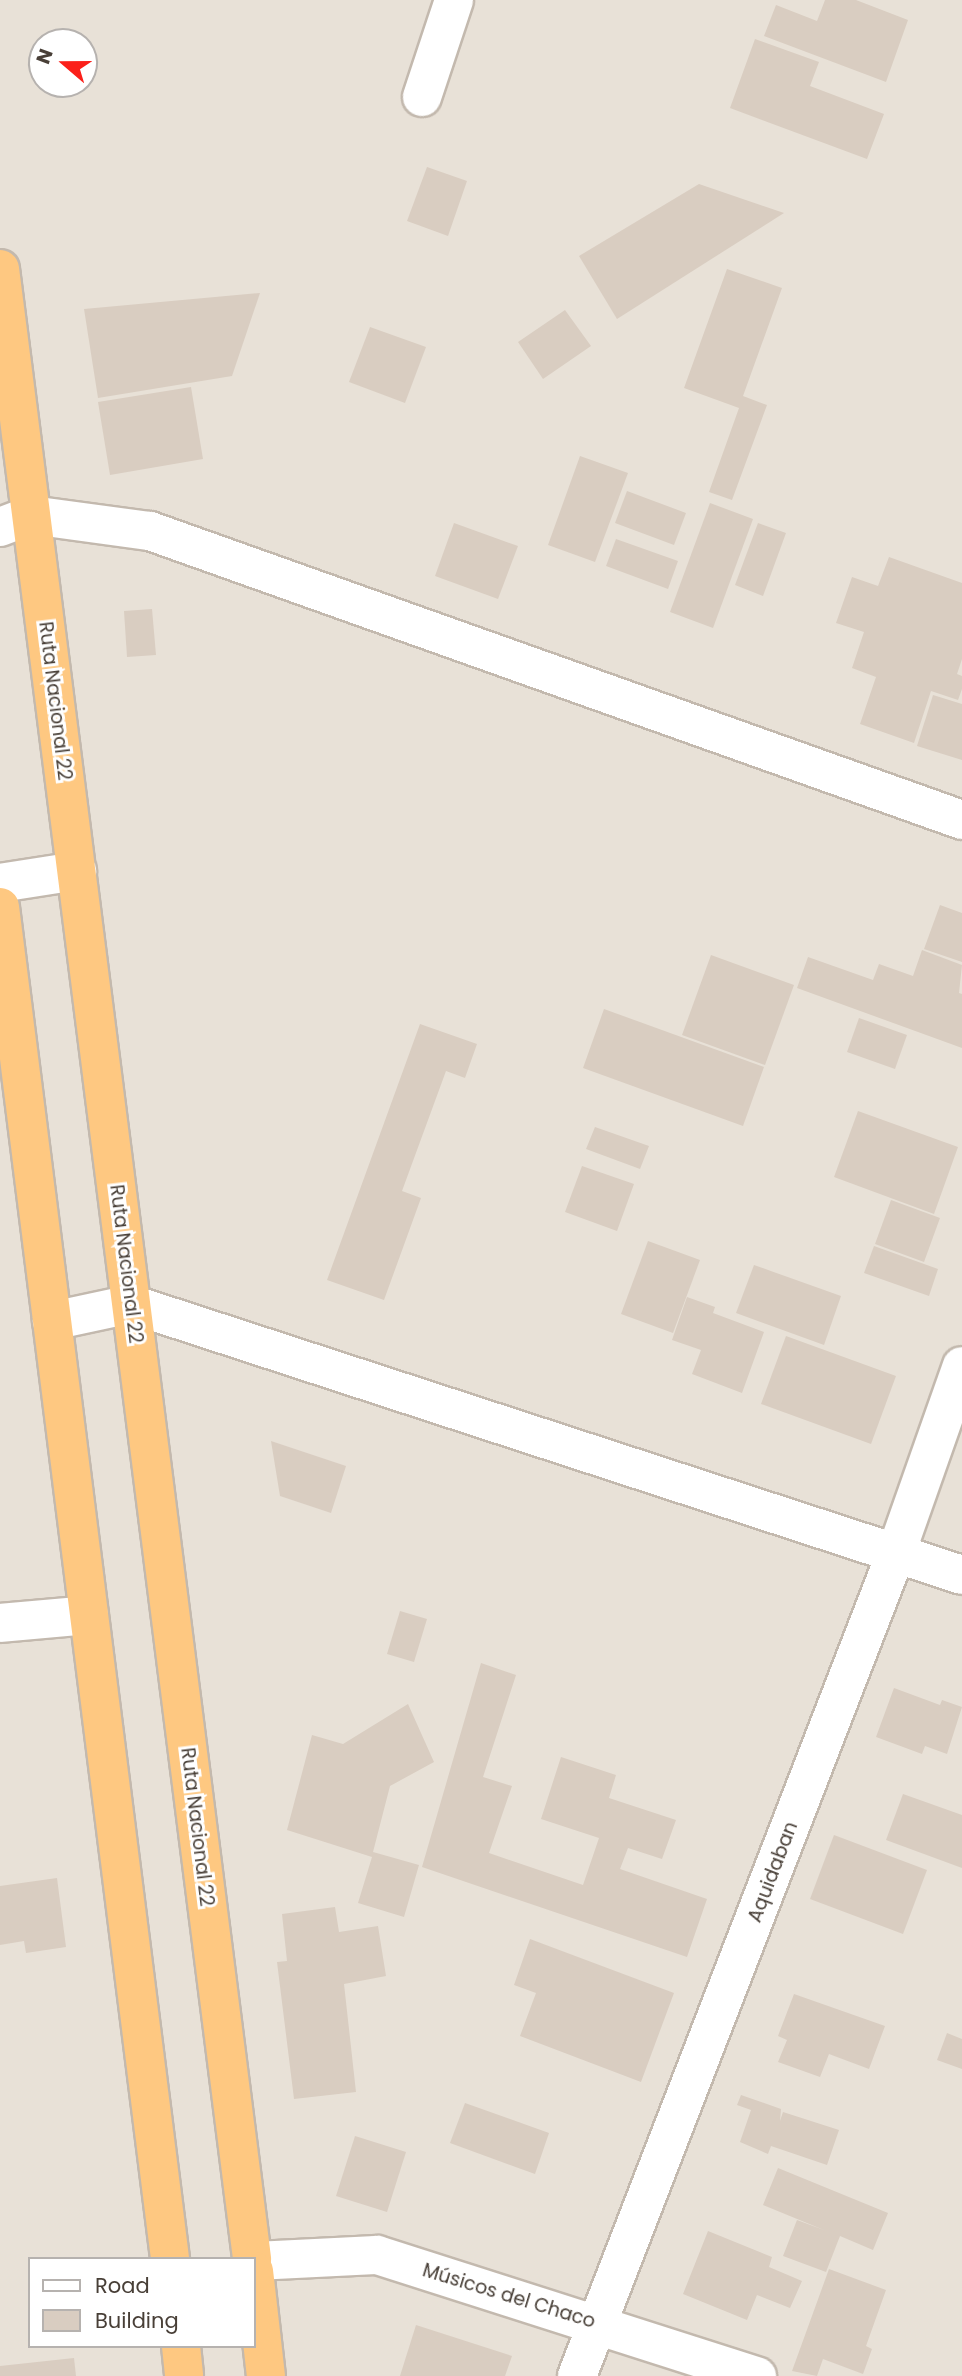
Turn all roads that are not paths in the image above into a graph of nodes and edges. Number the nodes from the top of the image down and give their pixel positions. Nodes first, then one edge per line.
1 (454, 0) edge
2 (422, 97) dead end
3 (0, 269) edge
4 (16, 521) edge
5 (962, 820) edge
6 (77, 871) junction
7 (0, 883) edge
8 (0, 907) edge
9 (131, 1304) junction
10 (52, 1321) junction
11 (962, 1366) edge
12 (896, 1553) junction
13 (962, 1575) edge
14 (89, 1615) junction
15 (0, 1623) edge
16 (170, 2257) edge
17 (253, 2257) edge
18 (256, 2260) edge
19 (256, 2288) edge
20 (598, 2324) junction
21 (181, 2348) edge
22 (184, 2376) edge
23 (266, 2376) edge
24 (577, 2376) edge
25 (757, 2376) edge

1 - 2 street
3 - 4 highway, Ruta Nacional 22
4 - 5 street
4 - 6 highway, Ruta Nacional 22
6 - 7 street
6 - 9 highway, Ruta Nacional 22
8 - 10 highway
9 - 10 street
9 - 12 street
9 - 17 highway, Ruta Nacional 22
10 - 14 highway
11 - 12 street, Aquidaban
12 - 13 street
12 - 20 street, Aquidaban
14 - 15 street
14 - 16 highway
18 - 20 street, Músicos del Chaco
19 - 23 highway
20 - 24 street, Aquidaban
20 - 25 street, Músicos del Chaco
21 - 22 highway

